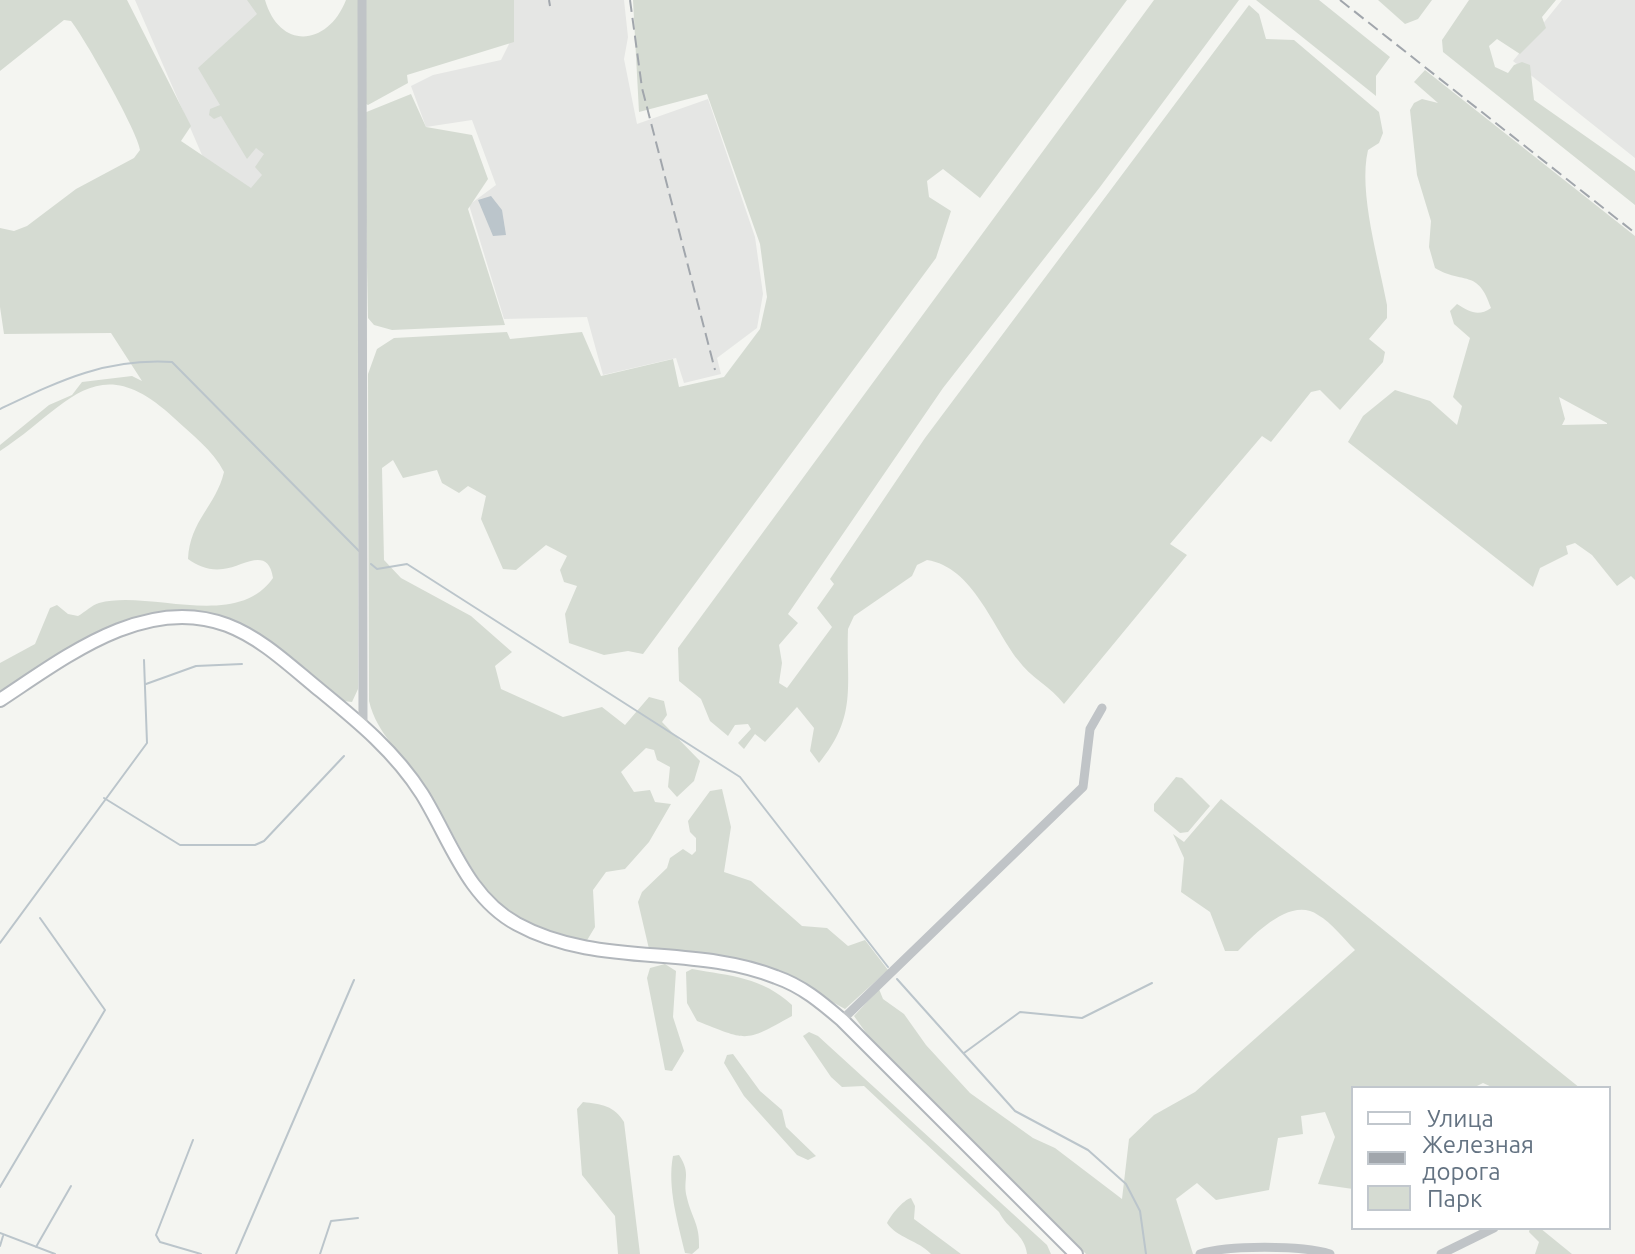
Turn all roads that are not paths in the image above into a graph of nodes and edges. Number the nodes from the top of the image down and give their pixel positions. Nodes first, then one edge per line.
1 (362, 0) edge
2 (0, 700) edge
3 (1102, 708) dead end
4 (363, 725) junction
5 (842, 1020) junction
6 (1490, 1230) edge
7 (1076, 1254) edge
8 (1200, 1254) edge
9 (1330, 1254) edge
10 (1441, 1254) edge

1 - 4 street
2 - 4 main road
3 - 5 street
4 - 5 main road
5 - 7 main road
6 - 10 street
8 - 9 street

